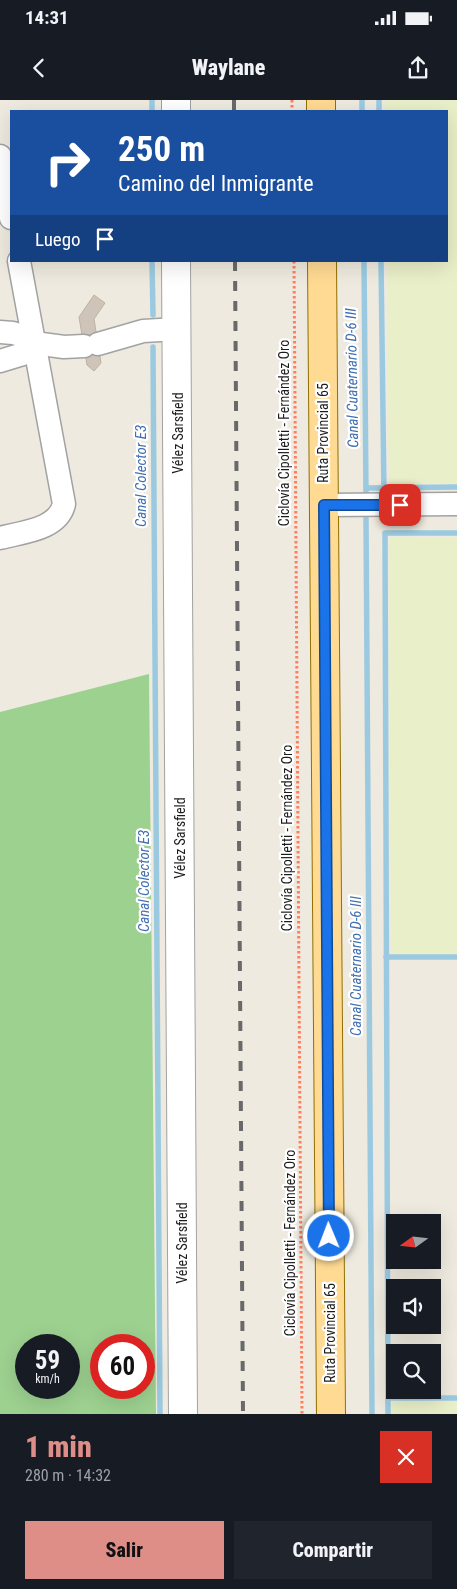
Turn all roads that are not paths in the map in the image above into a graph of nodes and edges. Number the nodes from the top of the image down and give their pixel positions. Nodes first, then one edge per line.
1 (0, 156) edge
2 (10, 212) edge
3 (19, 262) edge
4 (176, 262) edge
5 (322, 262) edge
6 (177, 329) junction
7 (0, 332) edge
8 (34, 343) junction
9 (0, 361) edge
10 (457, 504) edge
11 (324, 505) junction
12 (0, 538) edge
13 (184, 1414) edge
14 (331, 1414) edge

1 - 2 street
3 - 8 street
4 - 6 street, Vélez Sarsfield
5 - 11 main road, Ruta Provincial 65
6 - 8 street
6 - 13 street, Vélez Sarsfield
7 - 8 street
8 - 9 street
8 - 12 street
10 - 11 street
11 - 14 main road, Ruta Provincial 65

